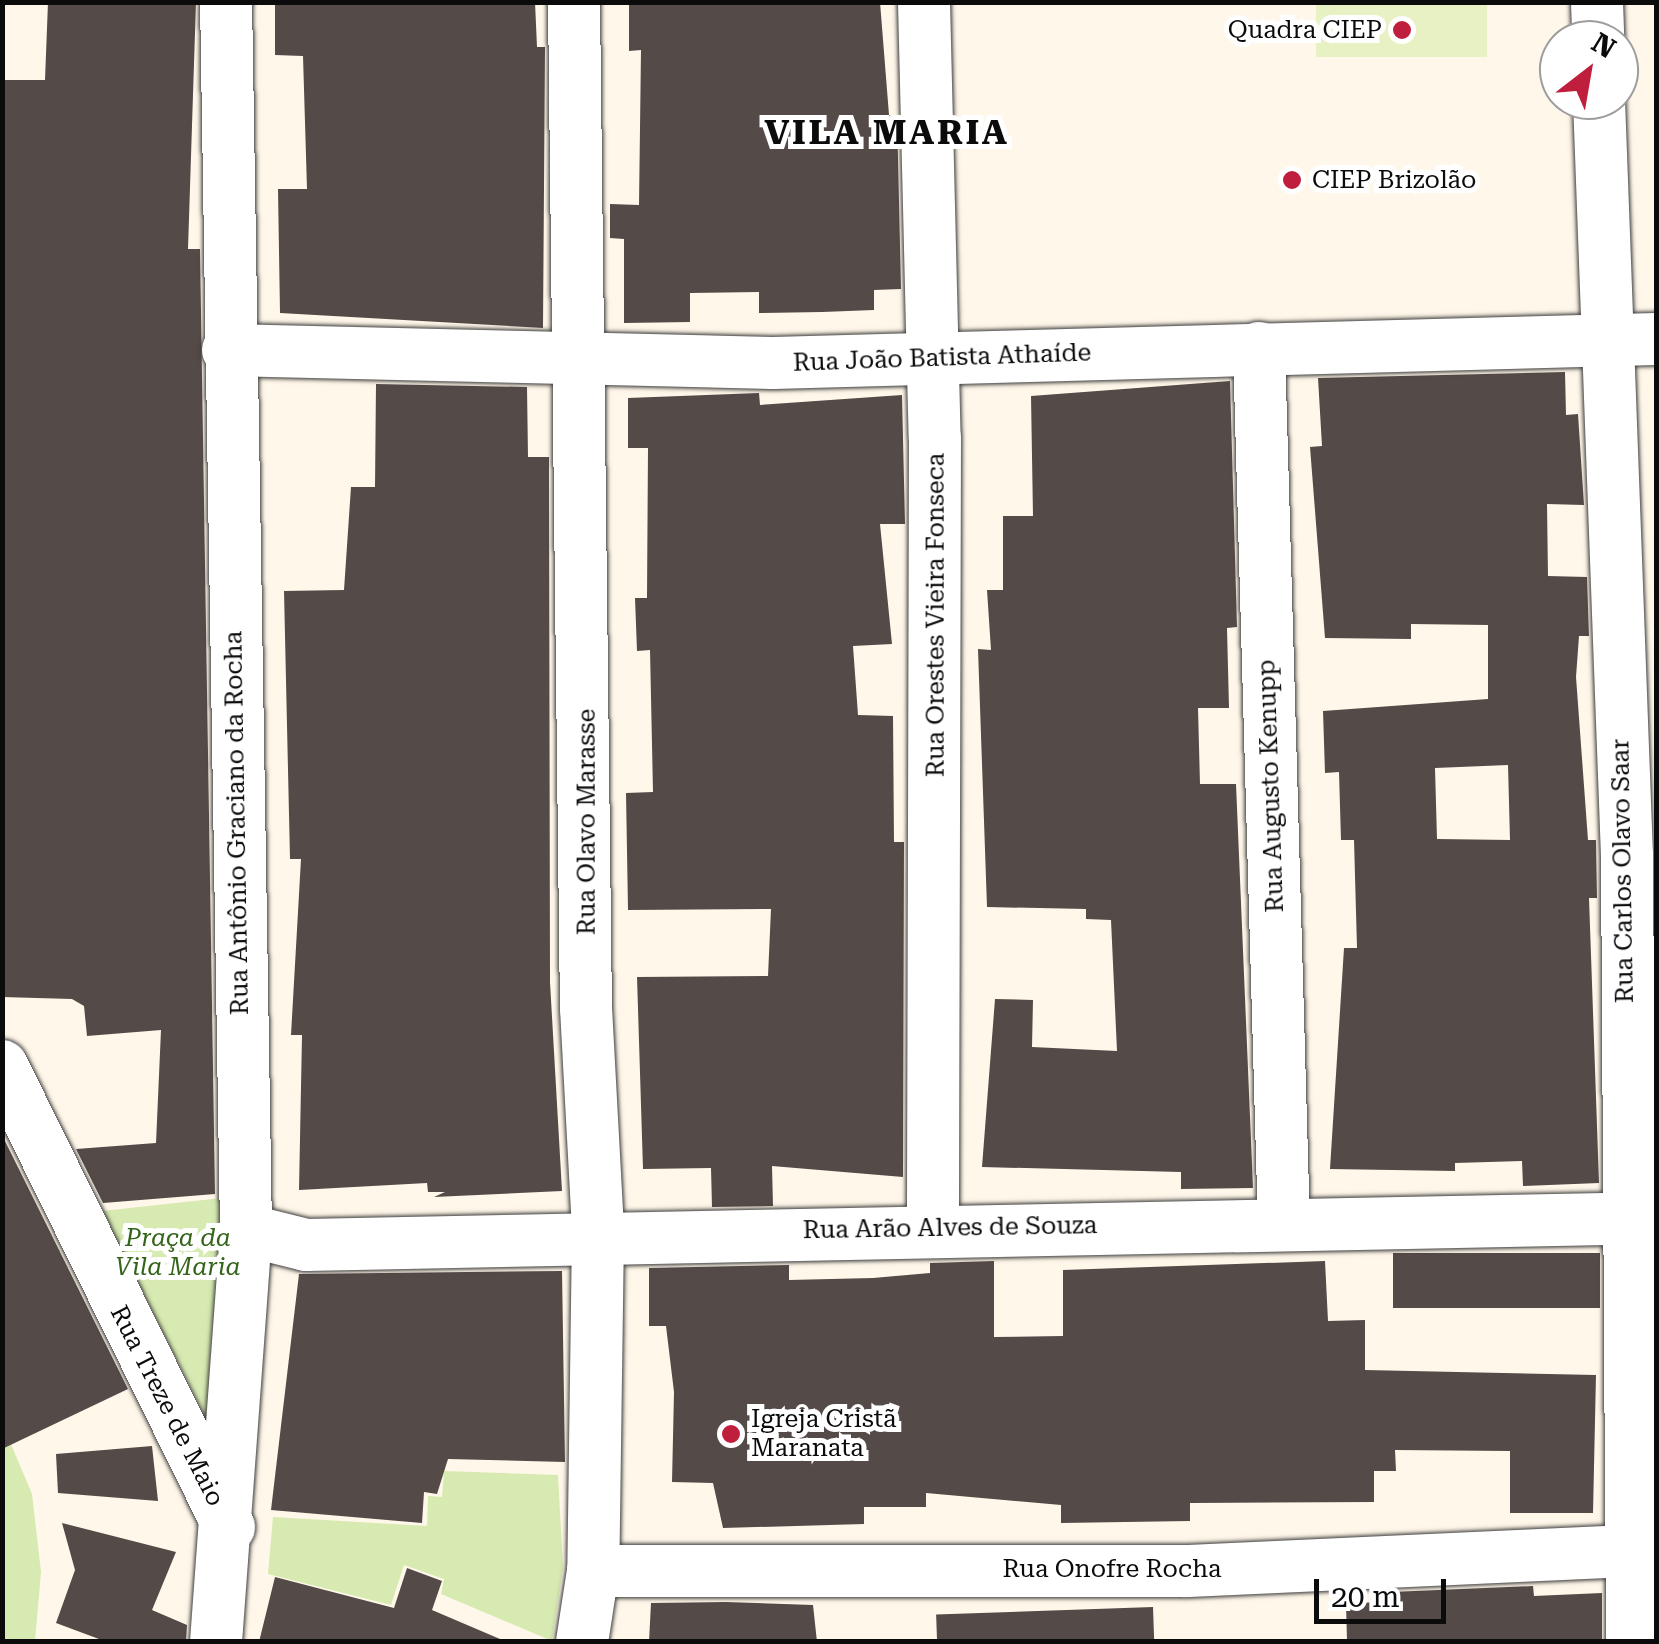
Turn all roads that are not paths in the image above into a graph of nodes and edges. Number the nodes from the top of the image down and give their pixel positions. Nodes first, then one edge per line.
1 (226, 2) edge
2 (574, 2) edge
3 (924, 2) edge
4 (1599, 120) edge
5 (1656, 338) edge
6 (1602, 340) junction
7 (1259, 348) junction
8 (228, 350) junction
9 (931, 361) junction
10 (575, 363) junction
11 (2, 1066) edge
12 (1642, 1218) edge
13 (1284, 1225) junction
14 (933, 1227) junction
15 (246, 1230) junction
16 (598, 1233) junction
17 (229, 1529) junction
18 (1630, 1551) junction
19 (593, 1572) junction
20 (216, 1642) edge
21 (582, 1642) edge
22 (1632, 1642) edge

1 - 8 street, Rua Antônio Graciano da Rocha
2 - 10 street, Rua Olavo Marasse
3 - 9 street, Rua Orestes Vieira Fonseca
4 - 6 street, Rua Carlos Olavo Saar
5 - 6 street, Rua João Batista Athaíde
6 - 7 street, Rua João Batista Athaíde
6 - 12 street, Rua Carlos Olavo Saar
7 - 9 street, Rua João Batista Athaíde
7 - 13 street, Rua Augusto Kenupp
8 - 10 street, Rua João Batista Athaíde
8 - 15 street, Rua Antônio Graciano da Rocha
9 - 10 street, Rua João Batista Athaíde
9 - 14 street, Rua Orestes Vieira Fonseca
10 - 16 street, Rua Olavo Marasse
11 - 17 street, Rua Treze de Maio
12 - 13 street, Rua Arão Alves de Souza
12 - 18 street, Rua Carlos Olavo Saar
13 - 14 street, Rua Arão Alves de Souza
14 - 16 street, Rua Arão Alves de Souza
15 - 16 street, Rua Arão Alves de Souza
15 - 17 street, Rua Antônio Graciano da Rocha
16 - 19 street, Rua Olavo Marasse
17 - 20 street, Rua Antônio Graciano da Rocha
18 - 19 street, Rua Onofre Rocha
18 - 22 street, Rua Carlos Olavo Saar
19 - 21 street, Rua Olavo Marasse

